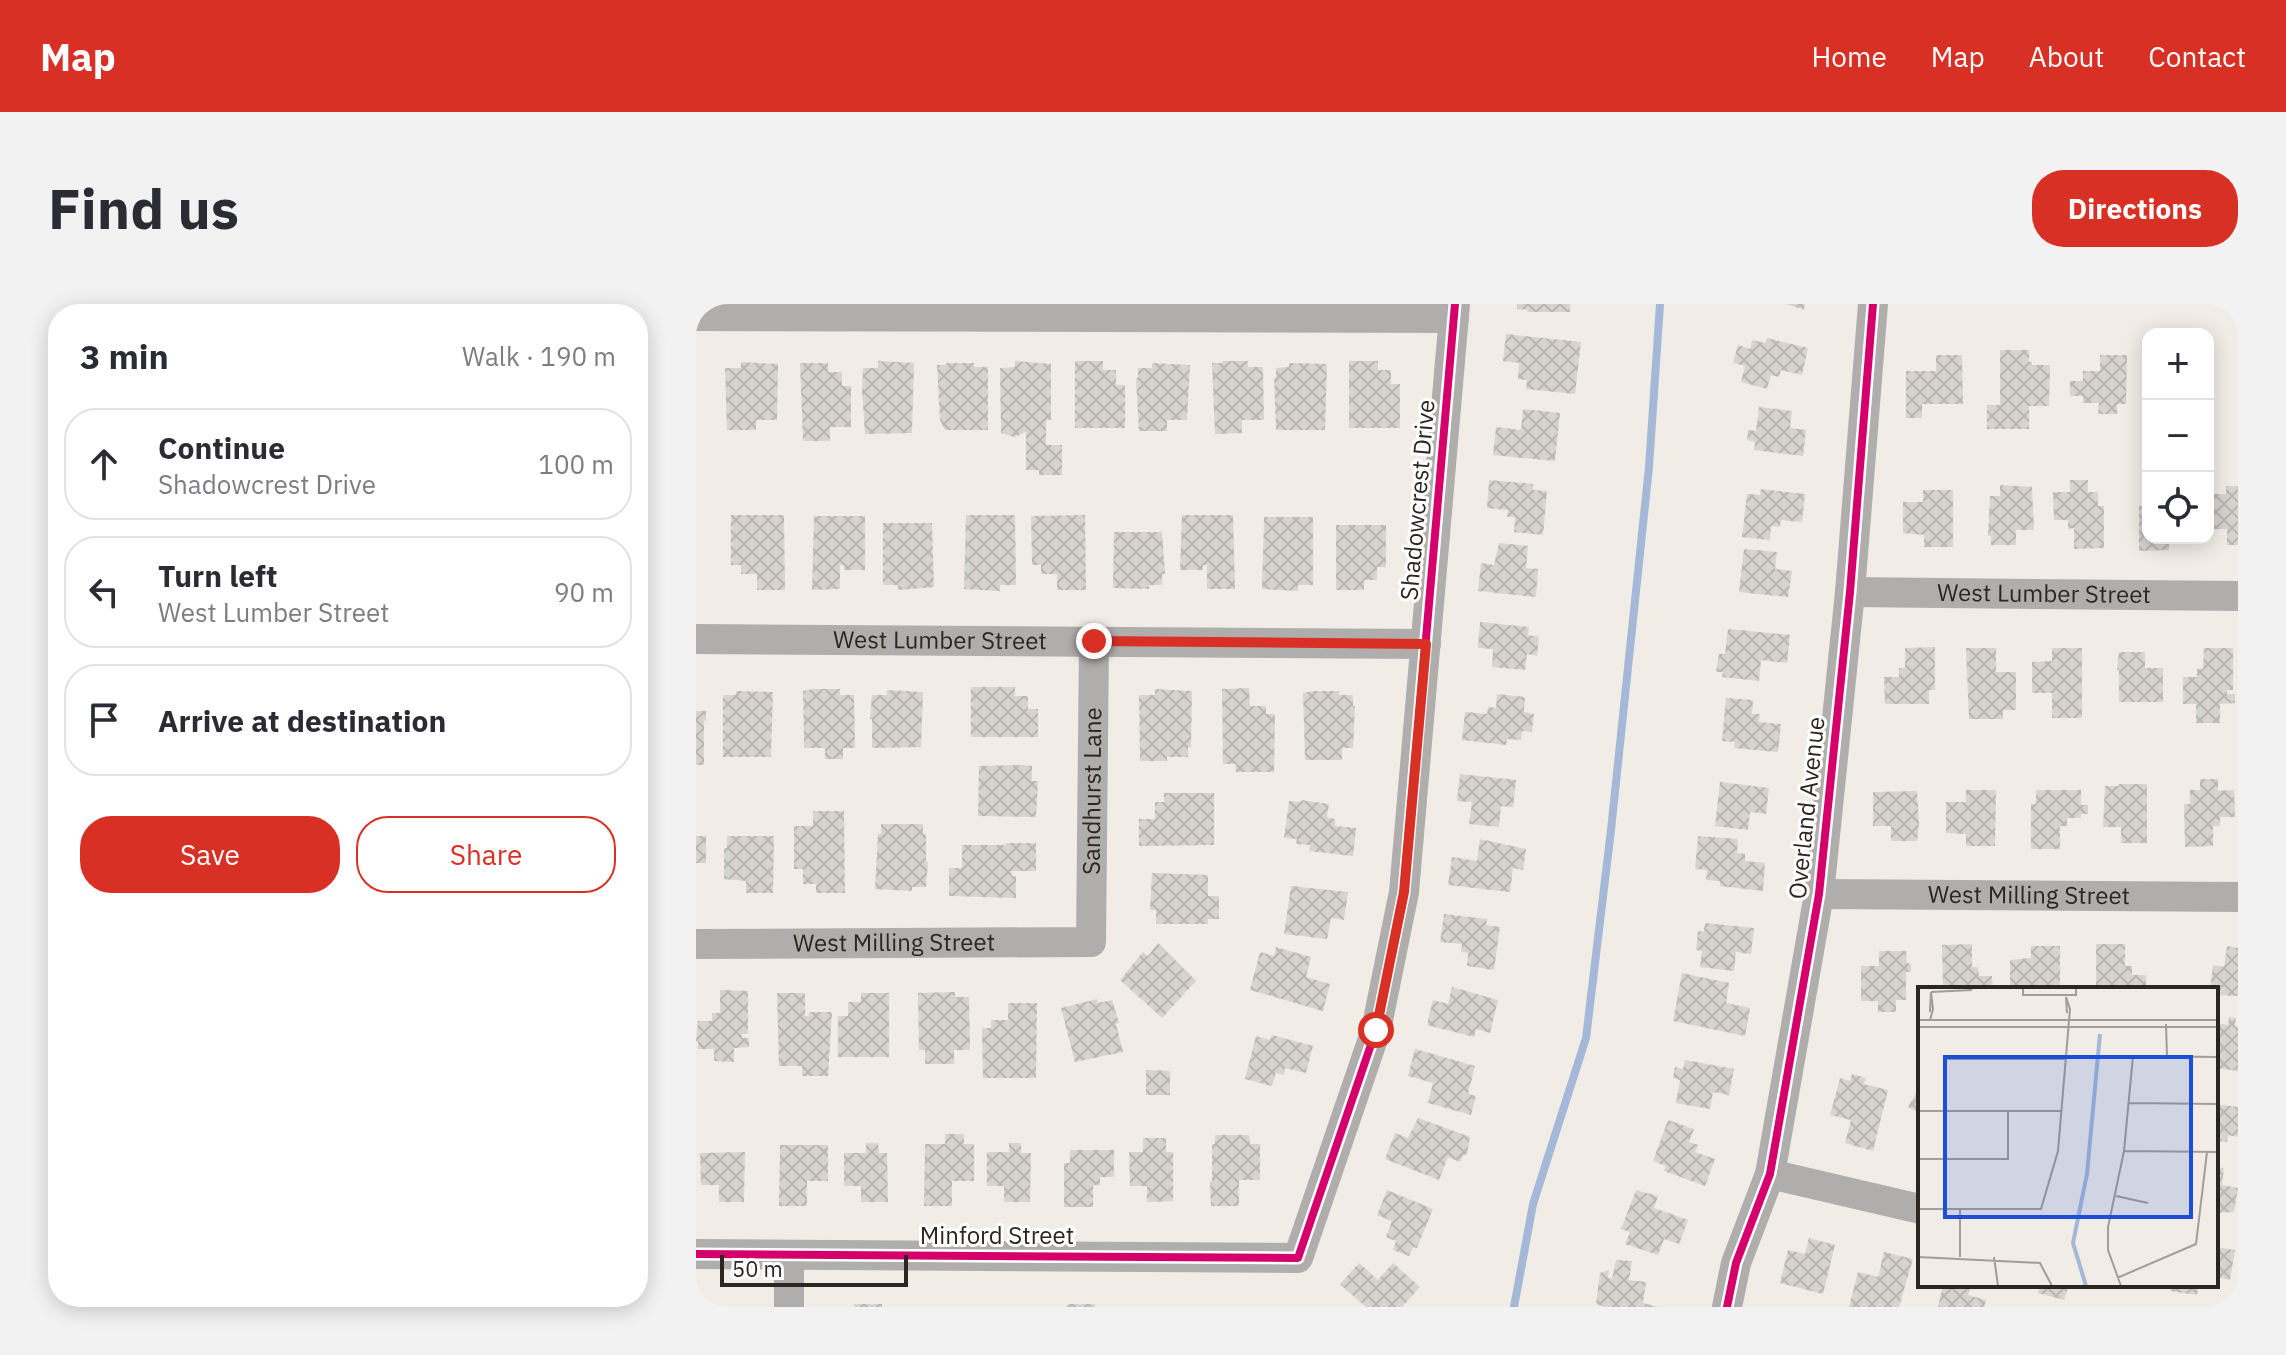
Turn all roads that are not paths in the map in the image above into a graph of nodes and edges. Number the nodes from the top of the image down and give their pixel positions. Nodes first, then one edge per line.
1 (1873, 304) edge
2 (1454, 311) edge
3 (696, 316) edge
4 (1850, 592) junction
5 (2238, 596) edge
6 (696, 639) edge
7 (1094, 641) junction
8 (1426, 644) junction
9 (1819, 894) junction
10 (2238, 897) edge
11 (1091, 942) joint
12 (696, 944) edge
13 (1770, 1174) junction
14 (1918, 1209) edge
15 (696, 1254) edge
16 (789, 1255) junction
17 (1298, 1258) joint
18 (789, 1307) edge
19 (1727, 1307) edge

1 - 4 street, Overland Avenue
2 - 3 street
2 - 8 street, Shadowcrest Drive
4 - 5 street, West Lumber Street
4 - 9 street, Overland Avenue
6 - 7 street, West Lumber Street
7 - 8 street, West Lumber Street
7 - 11 street, Sandhurst Lane
8 - 17 street, Shadowcrest Drive
9 - 10 street, West Milling Street
9 - 13 street, Overland Avenue
11 - 12 street, West Milling Street
13 - 14 street
13 - 19 street, Overland Avenue
15 - 16 street, Minford Street
16 - 17 street, Minford Street
16 - 18 street

